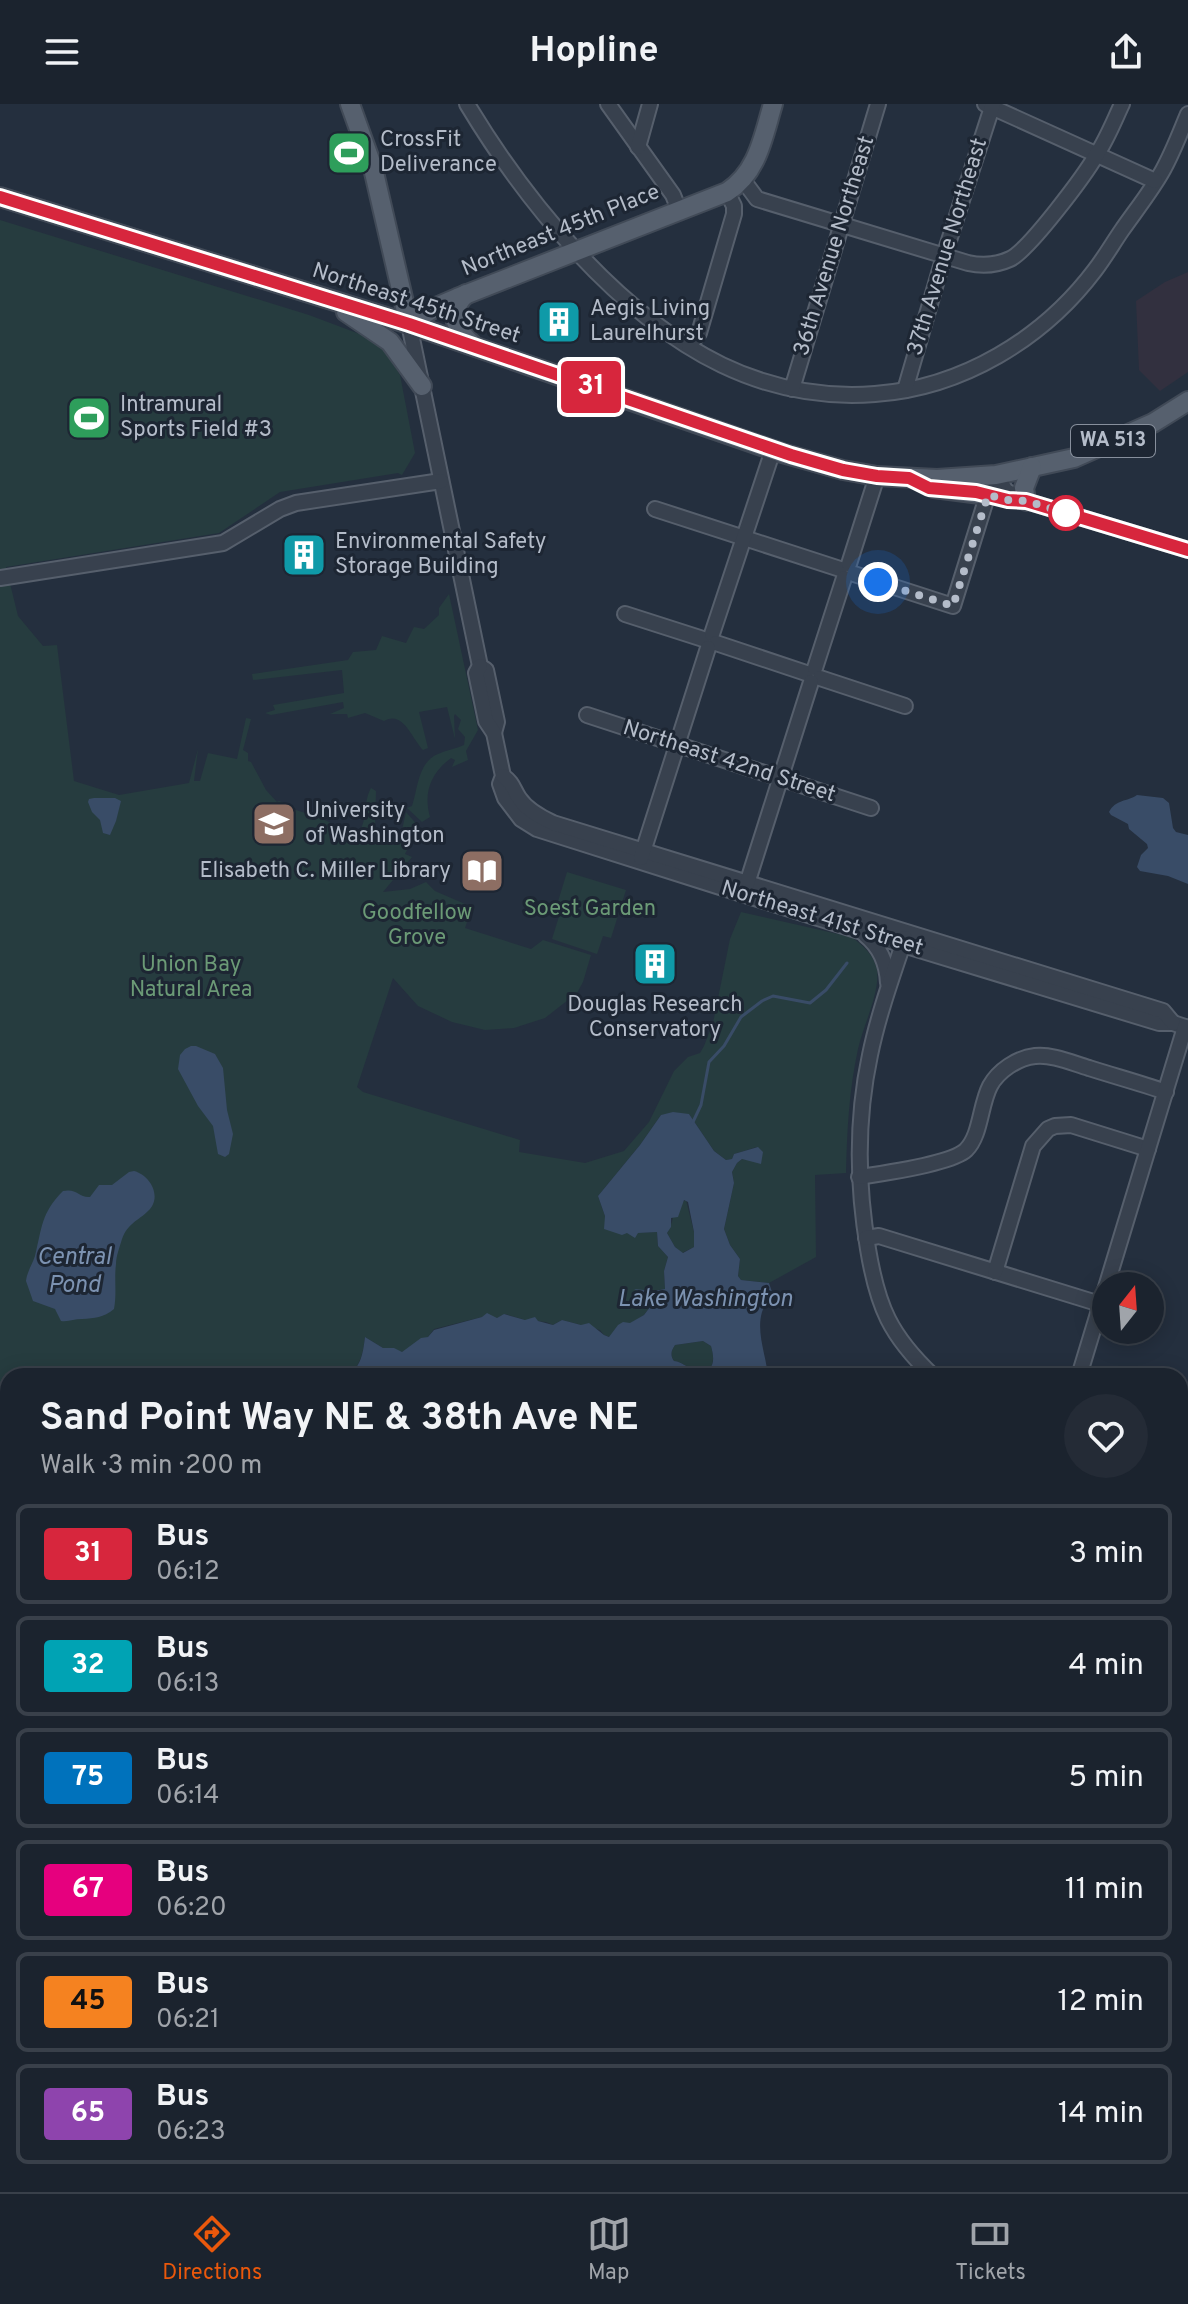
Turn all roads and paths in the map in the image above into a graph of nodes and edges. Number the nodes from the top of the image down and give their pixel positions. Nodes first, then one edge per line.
1 (350, 104) edge
2 (467, 104) edge
3 (773, 104) edge
4 (878, 104) edge
5 (1122, 104) edge
6 (989, 105) edge
7 (611, 109) edge
8 (648, 109) edge
9 (1188, 114) edge
10 (638, 147) junction
11 (1097, 154) junction
12 (1155, 181) junction
13 (735, 187) junction
14 (0, 197) edge
15 (679, 210) junction
16 (841, 226) junction
17 (575, 251) junction
18 (944, 256) junction
19 (466, 294) junction
20 (327, 300) junction
21 (409, 324) junction
22 (689, 346) junction
23 (477, 348) junction
24 (422, 386) junction
25 (792, 389) junction
26 (905, 390) junction
27 (1188, 401) edge
28 (773, 450) junction
29 (1032, 467) junction
30 (996, 475) junction
31 (877, 476) junction
32 (909, 478) junction
33 (441, 481) junction
34 (988, 495) junction
35 (1026, 501) junction
36 (655, 509) dead end
37 (744, 538) junction
38 (1188, 550) edge
39 (847, 571) junction
40 (2, 578) edge
41 (625, 614) dead end
42 (710, 641) junction
43 (813, 675) junction
44 (905, 706) dead end
45 (587, 715) dead end
46 (677, 745) junction
47 (780, 779) junction
48 (871, 808) dead end
49 (642, 857) junction
50 (746, 889) junction
51 (860, 931) junction
52 (905, 938) junction
53 (889, 991) junction
54 (1182, 1026) edge
55 (1166, 1092) junction
56 (1148, 1149) junction
57 (859, 1177) junction
58 (866, 1238) junction
59 (995, 1272) junction
60 (1110, 1272) edge
61 (1092, 1302) edge
62 (1092, 1331) edge
63 (926, 1368) edge
64 (1081, 1368) edge

1 - 21 main road
2 - 17 street
3 - 13 main road
4 - 16 street, 36th Avenue Northeast
5 - 11 street
6 - 11 street
6 - 18 street, 37th Avenue Northeast
7 - 8 street
7 - 10 street
8 - 10 street
9 - 12 street
10 - 15 street
11 - 12 street
11 - 18 street
12 - 26 street
13 - 15 main road, Northeast 45th Place
13 - 16 street
13 - 22 street
14 - 20 main road, Northeast 45th Street / WA 513
15 - 17 main road, Northeast 45th Place
16 - 18 street
16 - 25 street, 36th Avenue Northeast
17 - 19 main road, Northeast 45th Place
17 - 22 street
18 - 26 street, 37th Avenue Northeast
19 - 21 main road, Northeast 45th Place
19 - 23 main road
20 - 21 main road, Northeast 45th Street / WA 513
20 - 24 main road
21 - 23 main road, Northeast 45th Street / WA 513
21 - 24 street, Northeast 41st Street
22 - 25 street
23 - 28 main road, Northeast 45th Street / WA 513
24 - 33 street, Northeast 41st Street
25 - 26 street
27 - 29 main road, WA 513
28 - 31 main road, Northeast 45th Street / WA 513
28 - 37 street
29 - 30 main road, WA 513
29 - 35 main road
30 - 32 main road, WA 513
30 - 34 street
30 - 35 street
31 - 32 main road, Northeast 45th Street / WA 513
31 - 39 street
32 - 34 main road
33 - 40 street
33 - 49 street, Northeast 41st Street
34 - 35 street
34 - 39 street
35 - 38 street
36 - 37 street
37 - 39 street
37 - 42 street
39 - 43 street
41 - 42 street
42 - 43 street
42 - 46 street
43 - 44 street
43 - 47 street
45 - 46 street, Northeast 42nd Street
46 - 47 street, Northeast 42nd Street
46 - 49 street
47 - 48 street, Northeast 42nd Street
47 - 50 street
49 - 50 street, Northeast 41st Street
50 - 51 street, Northeast 41st Street
50 - 52 street, Northeast 41st Street
51 - 52 street, Northeast 41st Street
51 - 53 street
52 - 53 street
52 - 54 street, Northeast 41st Street
53 - 57 street
54 - 55 street
55 - 56 street
55 - 57 street
56 - 59 street
56 - 60 street
57 - 58 street
58 - 59 street
58 - 63 street
59 - 61 street
62 - 64 street

